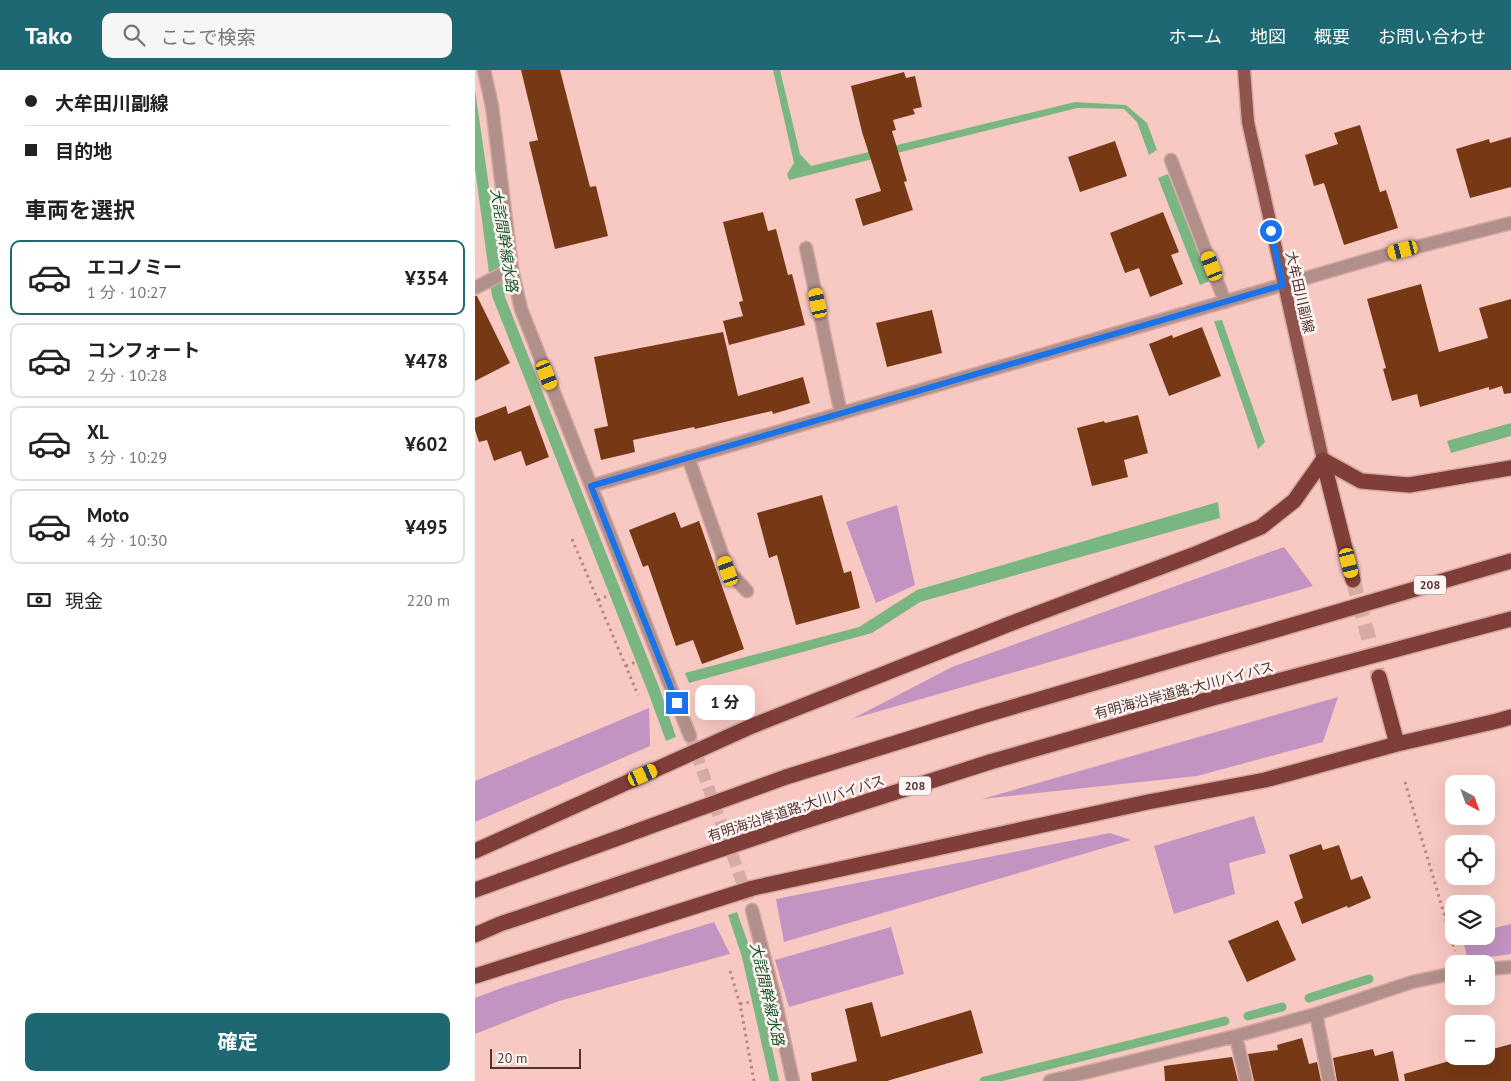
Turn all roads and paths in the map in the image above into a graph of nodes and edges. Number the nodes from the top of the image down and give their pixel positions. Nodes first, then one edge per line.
1 (484, 70) edge
2 (1244, 70) edge
3 (1171, 160) dead end
4 (1511, 223) edge
5 (806, 248) dead end
6 (512, 269) junction
7 (1283, 285) junction
8 (479, 286) edge
9 (1225, 302) junction
10 (841, 414) junction
11 (688, 457) junction
12 (1323, 460) junction
13 (1511, 468) edge
14 (591, 486) junction
15 (571, 539) dead end
16 (1511, 561) edge
17 (1353, 580) tunnel mouth
18 (747, 591) dead end
19 (1511, 619) edge
20 (1379, 677) tunnel mouth
21 (638, 695) dead end
22 (1511, 717) edge
23 (690, 736) tunnel mouth
24 (1397, 744) junction
25 (1405, 782) dead end
26 (475, 851) edge
27 (475, 890) edge
28 (752, 910) tunnel mouth
29 (475, 935) edge
30 (1456, 954) dead end
31 (1511, 967) edge
32 (1495, 968) edge
33 (730, 971) dead end
34 (1445, 975) edge
35 (475, 976) edge
36 (1315, 1014) junction
37 (1235, 1036) junction
38 (754, 1081) edge
39 (793, 1081) edge
40 (1050, 1081) edge
41 (1247, 1081) edge
42 (1329, 1081) edge

1 - 6 street
2 - 7 main road, 大牟田川副線
3 - 9 street
4 - 7 street
5 - 10 street
6 - 8 street
6 - 14 street
7 - 9 street
7 - 12 main road, 大牟田川副線
9 - 10 street
10 - 11 street
11 - 14 street
11 - 18 street
12 - 13 highway
12 - 17 highway
12 - 26 highway
14 - 23 street
15 - 21 path
16 - 27 highway, 208
19 - 29 highway, 有明海沿岸道路;大川バイパス / 208
20 - 24 highway
22 - 24 highway
24 - 35 highway
25 - 30 path
28 - 39 street
31 - 32 street
33 - 38 path
34 - 36 street
36 - 37 street
36 - 42 street
37 - 40 street
37 - 41 street

